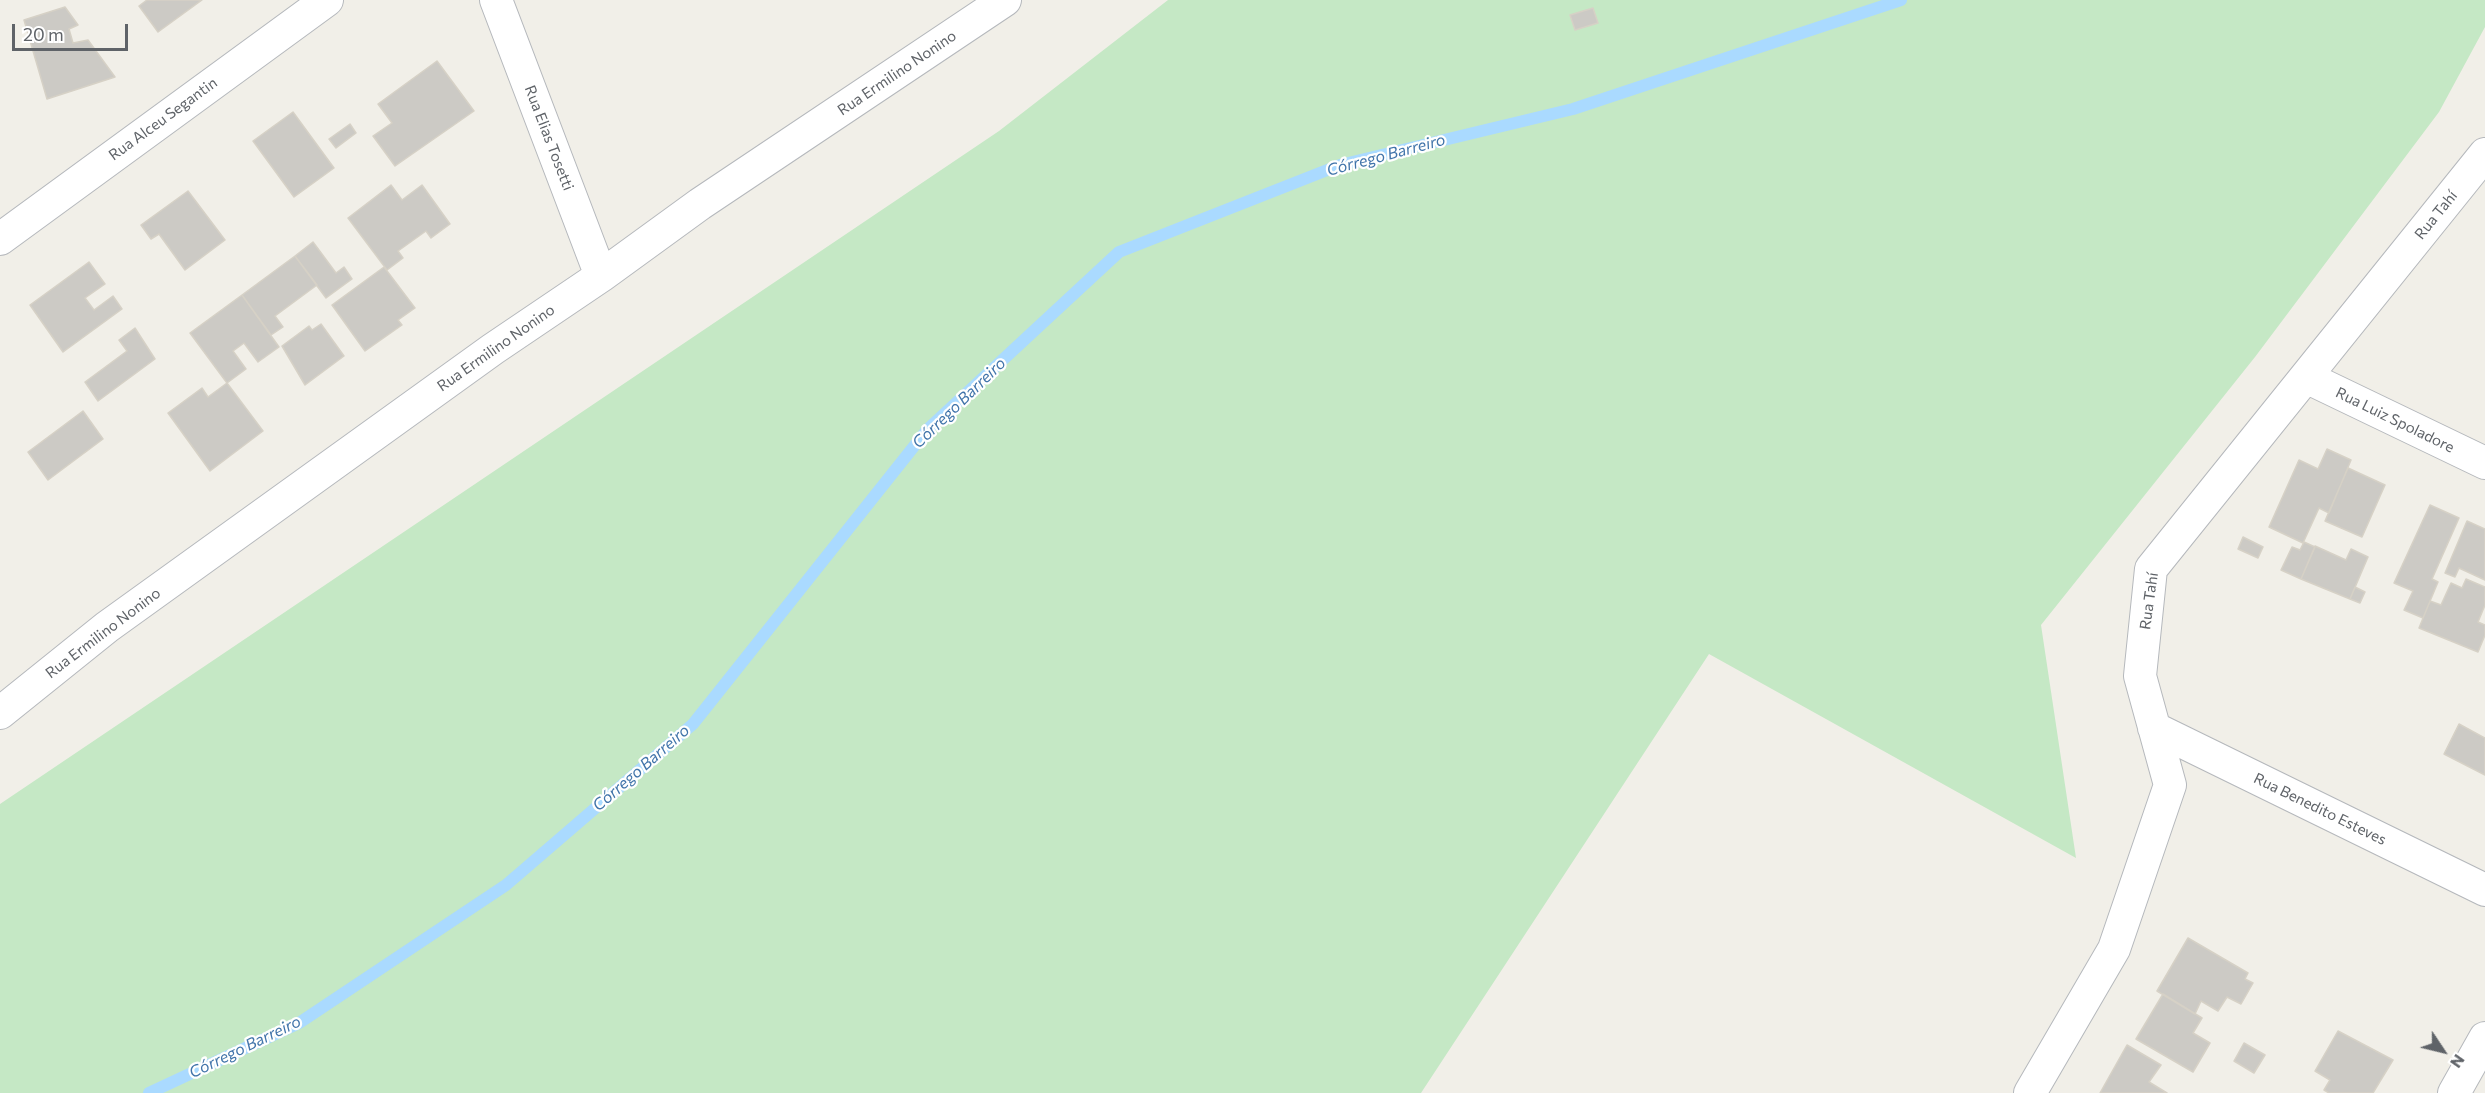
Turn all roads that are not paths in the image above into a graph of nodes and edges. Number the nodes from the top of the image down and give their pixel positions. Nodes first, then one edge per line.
1 (327, 0) edge
2 (496, 0) edge
3 (1005, 0) edge
4 (2485, 154) edge
5 (0, 239) edge
6 (601, 276) junction
7 (2306, 377) junction
8 (2485, 463) edge
9 (0, 713) edge
10 (2154, 728) junction
11 (2485, 890) edge
12 (2485, 1038) edge
13 (2030, 1093) edge
14 (2454, 1093) edge

1 - 5 street, Rua Alceu Segantin
2 - 6 street, Rua Elias Tosetti
3 - 6 street, Rua Ermilino Nonino
4 - 7 street, Rua Tahí
6 - 9 street, Rua Ermilino Nonino
7 - 8 street, Rua Luiz Spoladore
7 - 10 street, Rua Tahí
10 - 11 street, Rua Benedito Esteves
10 - 13 street, Rua Tahí
12 - 14 street

